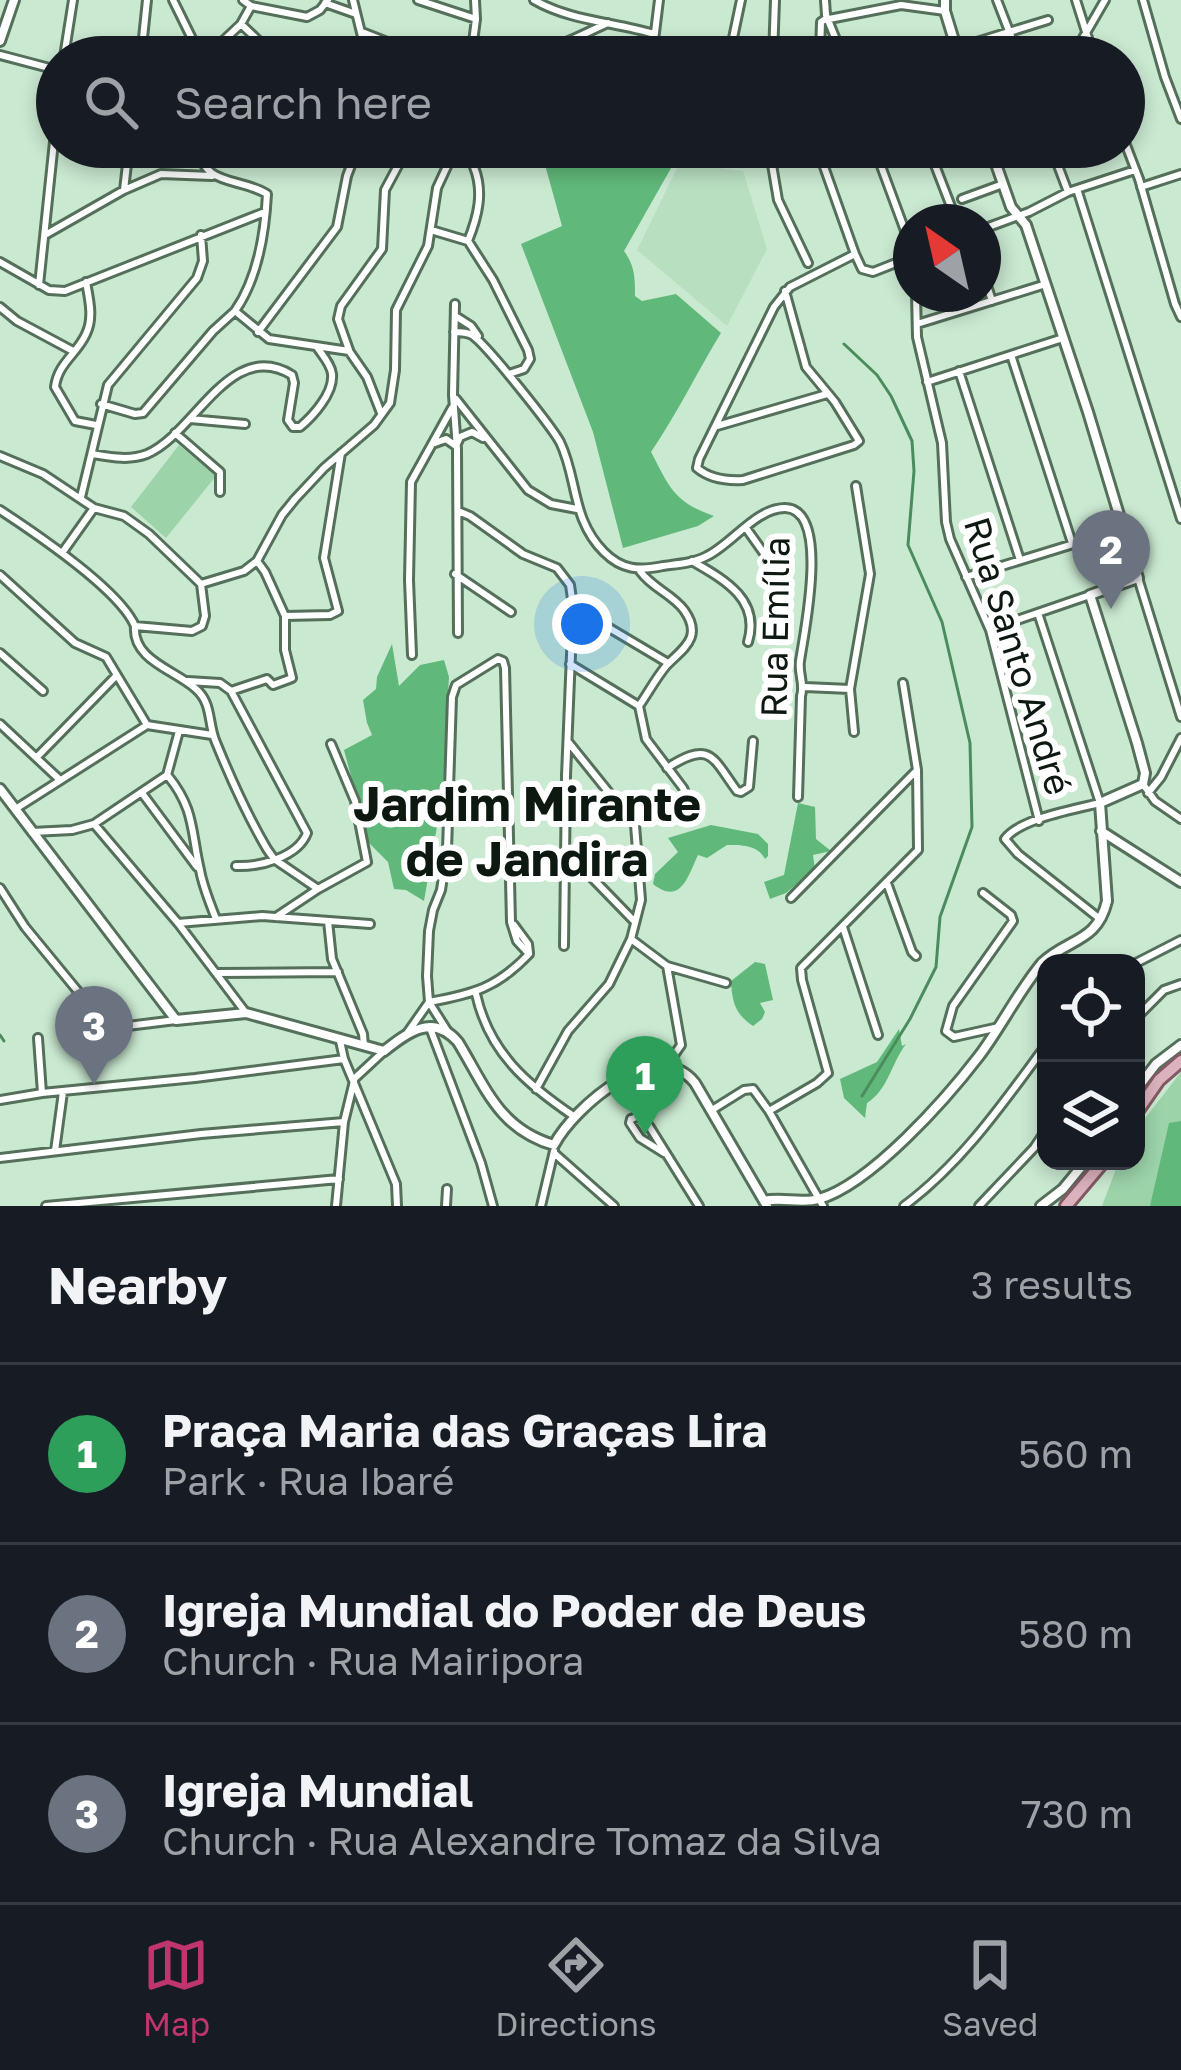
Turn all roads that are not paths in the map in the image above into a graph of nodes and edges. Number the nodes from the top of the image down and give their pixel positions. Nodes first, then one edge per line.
1 (14, 0) edge
2 (73, 0) edge
3 (147, 0) edge
4 (173, 0) edge
5 (353, 0) edge
6 (418, 0) edge
7 (475, 0) edge
8 (534, 0) edge
9 (659, 0) edge
10 (741, 0) edge
11 (775, 0) edge
12 (824, 0) edge
13 (997, 0) edge
14 (1076, 0) edge
15 (1105, 0) edge
16 (1143, 0) edge
17 (326, 2) edge
18 (247, 3) edge
19 (945, 5) edge
20 (5, 15) edge
21 (358, 15) junction
22 (476, 19) junction
23 (828, 20) junction
24 (1048, 20) dead end
25 (608, 23) junction
26 (241, 24) junction
27 (1086, 30) junction
28 (1011, 31) junction
29 (362, 32) junction
30 (654, 34) joint
31 (67, 36) edge
32 (143, 36) edge
33 (193, 36) edge
34 (228, 36) edge
35 (255, 36) edge
36 (363, 36) edge
37 (372, 36) edge
38 (474, 36) edge
39 (577, 36) edge
40 (733, 36) edge
41 (774, 36) edge
42 (821, 36) edge
43 (834, 36) edge
44 (953, 36) edge
45 (998, 36) edge
46 (1013, 36) edge
47 (1083, 36) edge
48 (1088, 36) edge
49 (0, 41) edge
50 (0, 55) edge
51 (36, 64) edge
52 (1181, 119) edge
53 (52, 168) edge
54 (127, 168) edge
55 (206, 168) edge
56 (350, 168) edge
57 (397, 168) edge
58 (446, 168) edge
59 (475, 168) edge
60 (773, 168) edge
61 (824, 168) edge
62 (882, 168) edge
63 (936, 168) edge
64 (997, 168) edge
65 (1061, 168) edge
66 (1135, 170) joint
67 (1181, 174) edge
68 (214, 176) junction
69 (1003, 184) junction
70 (1141, 187) junction
71 (124, 190) junction
72 (1072, 190) junction
73 (962, 199) dead end
74 (895, 204) edge
75 (950, 204) edge
76 (265, 212) junction
77 (1018, 216) junction
78 (1001, 222) edge
79 (431, 230) junction
80 (45, 235) junction
81 (200, 235) junction
82 (468, 241) junction
83 (855, 254) junction
84 (0, 262) edge
85 (808, 263) dead end
86 (893, 264) edge
87 (86, 282) junction
88 (1046, 284) junction
89 (39, 285) junction
90 (785, 291) junction
91 (1001, 298) edge
92 (455, 304) dead end
93 (0, 307) edge
94 (235, 310) junction
95 (917, 312) edge
96 (956, 312) edge
97 (455, 316) junction
98 (1181, 317) edge
99 (917, 324) junction
100 (258, 332) junction
101 (454, 332) junction
102 (1063, 338) junction
103 (315, 345) junction
104 (486, 349) junction
105 (73, 351) junction
106 (349, 351) junction
107 (1011, 355) junction
108 (959, 371) junction
109 (507, 374) junction
110 (927, 382) junction
111 (827, 394) junction
112 (101, 404) junction
113 (458, 406) junction
114 (382, 414) junction
115 (448, 416) junction
116 (190, 419) junction
117 (245, 424) dead end
118 (96, 425) junction
119 (717, 426) junction
120 (175, 433) junction
121 (455, 441) junction
122 (430, 446) junction
123 (499, 452) junction
124 (341, 453) junction
125 (92, 454) junction
126 (0, 456) edge
127 (856, 486) dead end
128 (220, 492) dead end
129 (81, 497) junction
130 (94, 508) junction
131 (577, 509) junction
132 (0, 511) edge
133 (458, 511) junction
134 (1181, 519) edge
135 (746, 528) junction
136 (1122, 529) junction
137 (1072, 543) junction
138 (62, 553) junction
139 (1020, 560) junction
140 (257, 561) junction
141 (692, 561) junction
142 (640, 571) junction
143 (778, 573) dead end
144 (455, 574) junction
145 (0, 575) edge
146 (966, 577) junction
147 (1138, 578) junction
148 (201, 584) junction
149 (1090, 596) junction
150 (573, 606) junction
151 (511, 611) dead end
152 (1038, 613) junction
153 (285, 616) junction
154 (135, 626) junction
155 (990, 629) junction
156 (458, 633) dead end
157 (748, 642) dead end
158 (0, 653) edge
159 (412, 655) dead end
160 (668, 663) junction
161 (569, 664) junction
162 (116, 676) junction
163 (184, 681) junction
164 (903, 683) dead end
165 (804, 687) junction
166 (850, 689) junction
167 (43, 692) dead end
168 (231, 692) junction
169 (639, 706) junction
170 (1181, 717) edge
171 (0, 724) edge
172 (147, 725) junction
173 (179, 730) junction
174 (854, 732) dead end
175 (212, 735) junction
176 (1181, 738) edge
177 (567, 740) junction
178 (753, 741) dead end
179 (331, 744) dead end
180 (1177, 756) edge
181 (37, 757) junction
182 (667, 769) junction
183 (917, 770) junction
184 (167, 776) junction
185 (60, 780) junction
186 (0, 789) edge
187 (1145, 789) junction
188 (142, 793) junction
189 (797, 797) dead end
190 (1100, 803) junction
191 (16, 808) junction
192 (692, 808) dead end
193 (1181, 819) edge
194 (1039, 820) junction
195 (94, 824) junction
196 (1100, 830) junction
197 (32, 832) junction
198 (566, 851) junction
199 (274, 859) junction
200 (236, 866) dead end
201 (200, 871) junction
202 (1181, 882) edge
203 (886, 883) junction
204 (0, 888) edge
205 (318, 889) junction
206 (983, 893) dead end
207 (791, 898) dead end
208 (276, 917) junction
209 (216, 919) junction
210 (1100, 920) junction
211 (328, 921) junction
212 (634, 921) junction
213 (178, 923) junction
214 (370, 924) dead end
215 (843, 927) junction
216 (631, 939) junction
217 (1181, 940) edge
218 (564, 946) dead end
219 (916, 956) dead end
220 (1145, 958) edge
221 (667, 966) junction
222 (338, 972) junction
223 (216, 973) junction
224 (726, 983) dead end
225 (1181, 984) edge
226 (476, 994) junction
227 (429, 1002) junction
228 (1145, 1009) edge
229 (246, 1012) junction
230 (176, 1020) junction
231 (999, 1027) junction
232 (108, 1028) junction
233 (430, 1028) junction
234 (448, 1031) junction
235 (79, 1032) dead end
236 (408, 1032) junction
237 (878, 1035) dead end
238 (38, 1038) dead end
239 (340, 1040) junction
240 (1181, 1045) edge
241 (364, 1046) junction
242 (384, 1051) junction
243 (1037, 1057) edge
244 (344, 1059) junction
245 (1181, 1061) edge
246 (668, 1064) junction
247 (355, 1078) junction
248 (1145, 1078) edge
249 (536, 1089) junction
250 (63, 1092) junction
251 (42, 1093) junction
252 (0, 1100) edge
253 (1145, 1100) edge
254 (712, 1110) junction
255 (769, 1111) junction
256 (574, 1117) junction
257 (344, 1122) junction
258 (1037, 1144) edge
259 (554, 1149) junction
260 (55, 1151) junction
261 (666, 1155) junction
262 (0, 1158) edge
263 (1079, 1170) edge
264 (1096, 1170) edge
265 (339, 1179) junction
266 (446, 1190) dead end
267 (821, 1203) edge
268 (762, 1204) edge
269 (46, 1206) edge
270 (336, 1206) edge
271 (397, 1206) edge
272 (446, 1206) edge
273 (493, 1206) edge
274 (541, 1206) edge
275 (614, 1206) edge
276 (699, 1206) edge
277 (904, 1206) edge
278 (979, 1206) edge
279 (1041, 1206) edge
280 (1066, 1206) edge

1 - 20 street
2 - 31 street
3 - 32 street
4 - 33 street
5 - 21 street
6 - 22 street
7 - 22 street
8 - 25 street
9 - 30 street
10 - 40 street
11 - 41 street
12 - 23 street
13 - 28 street
14 - 27 street
15 - 27 street
16 - 52 street
17 - 18 street
17 - 21 street
18 - 26 street
19 - 23 street
19 - 44 street
20 - 49 street
21 - 29 street
22 - 38 street
23 - 42 street
23 - 43 street
24 - 28 street
25 - 30 street
25 - 39 street
26 - 34 street
26 - 35 street
27 - 47 street
27 - 48 street
28 - 45 street
28 - 46 street
29 - 36 street
29 - 37 street
50 - 51 street
53 - 80 street
54 - 71 street
55 - 68 street
56 - 100 street
57 - 106 street
58 - 79 street
59 - 82 street
60 - 85 street
61 - 83 street
62 - 74 street
63 - 75 street
64 - 69 street
65 - 72 street
66 - 70 street
66 - 72 street
67 - 70 street
68 - 71 street
68 - 76 street
69 - 73 street
69 - 77 street
70 - 98 street
71 - 80 street
72 - 77 street
72 - 134 street
76 - 81 street
76 - 94 street
77 - 78 street
77 - 88 street
79 - 82 street
79 - 114 street
80 - 89 street
81 - 87 street
81 - 112 street
82 - 109 street
83 - 86 street
83 - 90 street
84 - 89 street
87 - 89 street
87 - 105 street
88 - 91 street
88 - 102 street
90 - 111 street
90 - 119 street
92 - 97 street
93 - 105 street
94 - 100 street
94 - 112 street
95 - 99 street, Rua Santo André
96 - 99 street
97 - 101 street
97 - 104 street
99 - 110 street, Rua Santo André
100 - 103 street
101 - 104 street
101 - 113 street
102 - 107 street
102 - 136 street
103 - 106 street
103 - 116 street
104 - 109 street
105 - 118 street
106 - 114 street
107 - 108 street
107 - 137 street
108 - 110 street
108 - 139 street
109 - 131 street
110 - 146 street, Rua Santo André
111 - 119 street
111 - 119 street
112 - 118 street
113 - 115 street
113 - 121 street
113 - 123 street
114 - 124 street
115 - 121 street
115 - 122 street
116 - 117 street
116 - 120 street
118 - 125 street
120 - 125 street
120 - 128 street
121 - 122 street
121 - 123 street
121 - 133 street
122 - 159 street
123 - 131 street
124 - 140 street
124 - 153 street
125 - 129 street
126 - 129 street
127 - 166 street
129 - 130 street
130 - 138 street
130 - 148 street
131 - 142 street
132 - 138 street
133 - 144 street
133 - 150 street
135 - 141 street, Rua Emília
135 - 143 street
135 - 165 street, Rua Emília
136 - 137 street
136 - 147 street
137 - 139 street
138 - 154 street
139 - 146 street
140 - 148 street
140 - 153 street
141 - 142 street, Rua Emília
141 - 157 street
142 - 160 street
144 - 151 street
144 - 156 street
145 - 162 street
146 - 155 street, Rua Santo André
147 - 149 street
147 - 170 street
148 - 154 street
149 - 152 street
149 - 187 street
150 - 160 street
150 - 161 street
152 - 155 street
152 - 190 street
153 - 168 street
154 - 163 street
155 - 194 street, Rua Santo André
158 - 167 street
160 - 169 street
161 - 169 street
161 - 177 street
162 - 172 street
162 - 181 street
163 - 168 street
163 - 175 street
164 - 183 street
165 - 166 street
165 - 189 street, Rua Emília
166 - 174 street
168 - 199 street
169 - 182 street
171 - 181 street
172 - 173 street
172 - 185 street
173 - 175 street
173 - 184 street
175 - 199 street
176 - 180 street
177 - 198 street
177 - 212 street
178 - 182 street
179 - 205 street
180 - 187 street
181 - 185 street
182 - 192 street
183 - 203 street
183 - 207 street
184 - 188 street
184 - 201 street
185 - 191 street
186 - 191 street
187 - 190 street
187 - 193 street
188 - 195 street
188 - 201 street
190 - 194 street
190 - 196 street
191 - 197 street
194 - 210 street
195 - 197 street
195 - 213 street
196 - 202 street
196 - 210 street
197 - 230 street
198 - 212 street
198 - 218 street
199 - 200 street
199 - 205 street
201 - 209 street
203 - 215 street
203 - 219 street
204 - 232 street
205 - 208 street
206 - 231 street
208 - 209 street
208 - 211 street
209 - 213 street
210 - 231 street
211 - 214 street
211 - 222 street
212 - 216 street
213 - 223 street
215 - 237 street
215 - 255 street
216 - 221 street
216 - 249 street
217 - 220 street
221 - 224 street
221 - 246 street
222 - 223 street
222 - 241 street
223 - 229 street
225 - 228 street
226 - 227 street
226 - 227 street
226 - 249 street
227 - 234 street
227 - 236 street
229 - 230 street
229 - 239 street
230 - 232 street
231 - 267 street
232 - 235 street
233 - 234 street
233 - 236 street
233 - 273 street
234 - 259 street
236 - 242 street
238 - 251 street
239 - 241 street
239 - 244 street
240 - 248 street
241 - 242 street
242 - 247 street
243 - 277 street
244 - 247 street
244 - 250 street
245 - 253 main road
246 - 254 street
246 - 256 street
247 - 257 street
247 - 271 street
249 - 256 street
250 - 251 street
250 - 260 street
251 - 252 street
254 - 255 street
254 - 268 street
255 - 267 street
256 - 259 street
257 - 260 street
257 - 265 street
258 - 278 street
259 - 274 street
259 - 275 street
260 - 262 street
261 - 261 street
261 - 276 street
263 - 279 street
264 - 280 main road
265 - 269 street
265 - 270 street
266 - 272 street
267 - 268 street

